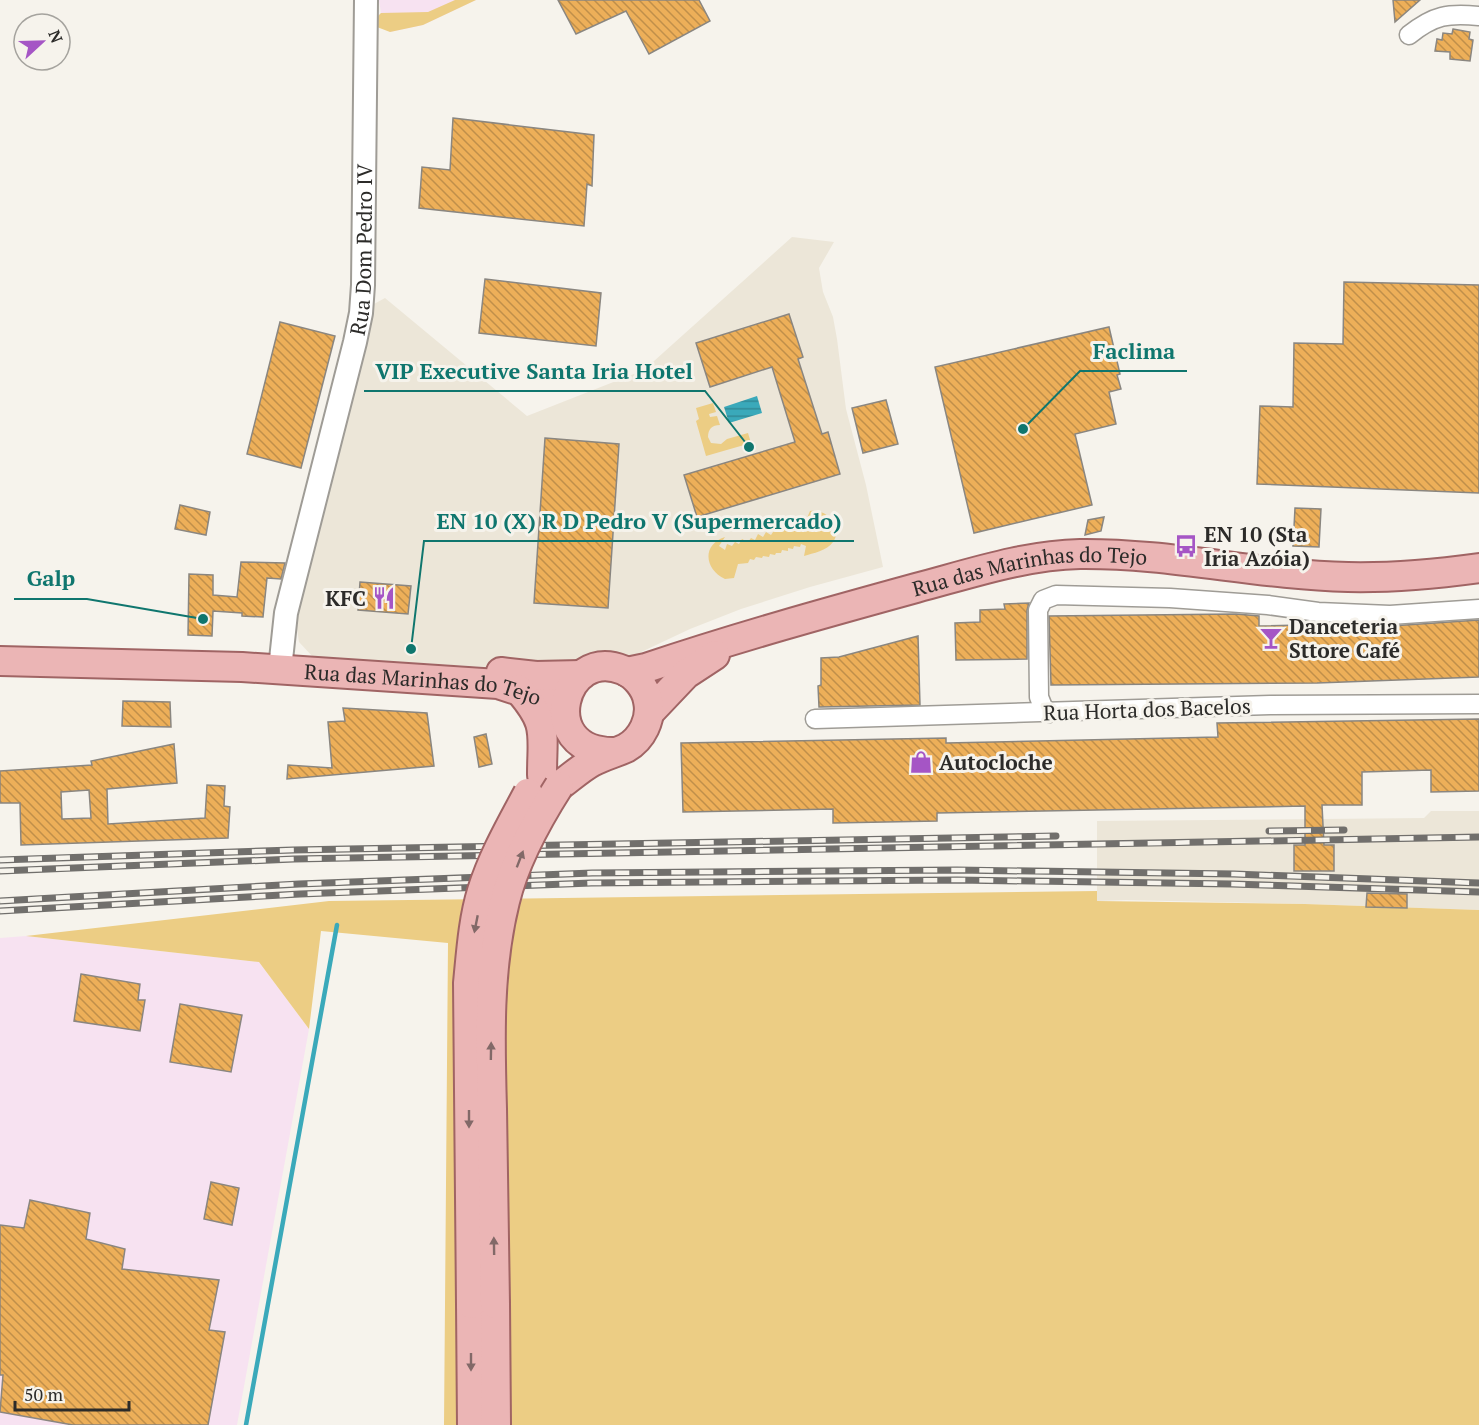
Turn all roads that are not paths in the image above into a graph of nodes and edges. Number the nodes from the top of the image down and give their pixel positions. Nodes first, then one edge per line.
1 (366, 0) edge
2 (1479, 16) edge
3 (1409, 35) dead end
4 (1479, 568) edge
5 (1479, 609) edge
6 (751, 635) junction
7 (0, 661) edge
8 (280, 669) junction
9 (627, 672) junction
10 (581, 675) junction
11 (518, 689) junction
12 (1479, 704) edge
13 (649, 713) junction
14 (1050, 713) junction
15 (566, 719) junction
16 (815, 719) dead end
17 (612, 752) junction
18 (543, 785) junction
19 (483, 1304) junction
20 (472, 1425) edge
21 (496, 1425) edge

1 - 8 street, Rua Dom Pedro IV
2 - 3 street
4 - 6 main road, Rua das Marinhas do Tejo
5 - 14 street
6 - 9 main road, Rua das Marinhas do Tejo
6 - 13 main road
7 - 8 main road, Rua das Marinhas do Tejo
8 - 10 main road, Rua das Marinhas do Tejo
8 - 11 main road, Rua das Marinhas do Tejo
9 - 10 main road
9 - 13 main road
10 - 15 main road
11 - 15 main road, Rua das Marinhas do Tejo
11 - 18 main road
12 - 14 street, Rua Horta dos Bacelos
13 - 17 main road
14 - 16 street, Rua Horta dos Bacelos
15 - 17 main road
15 - 18 main road
17 - 18 main road
18 - 19 main road, bridge
19 -> 20 main road
19 - 21 main road

